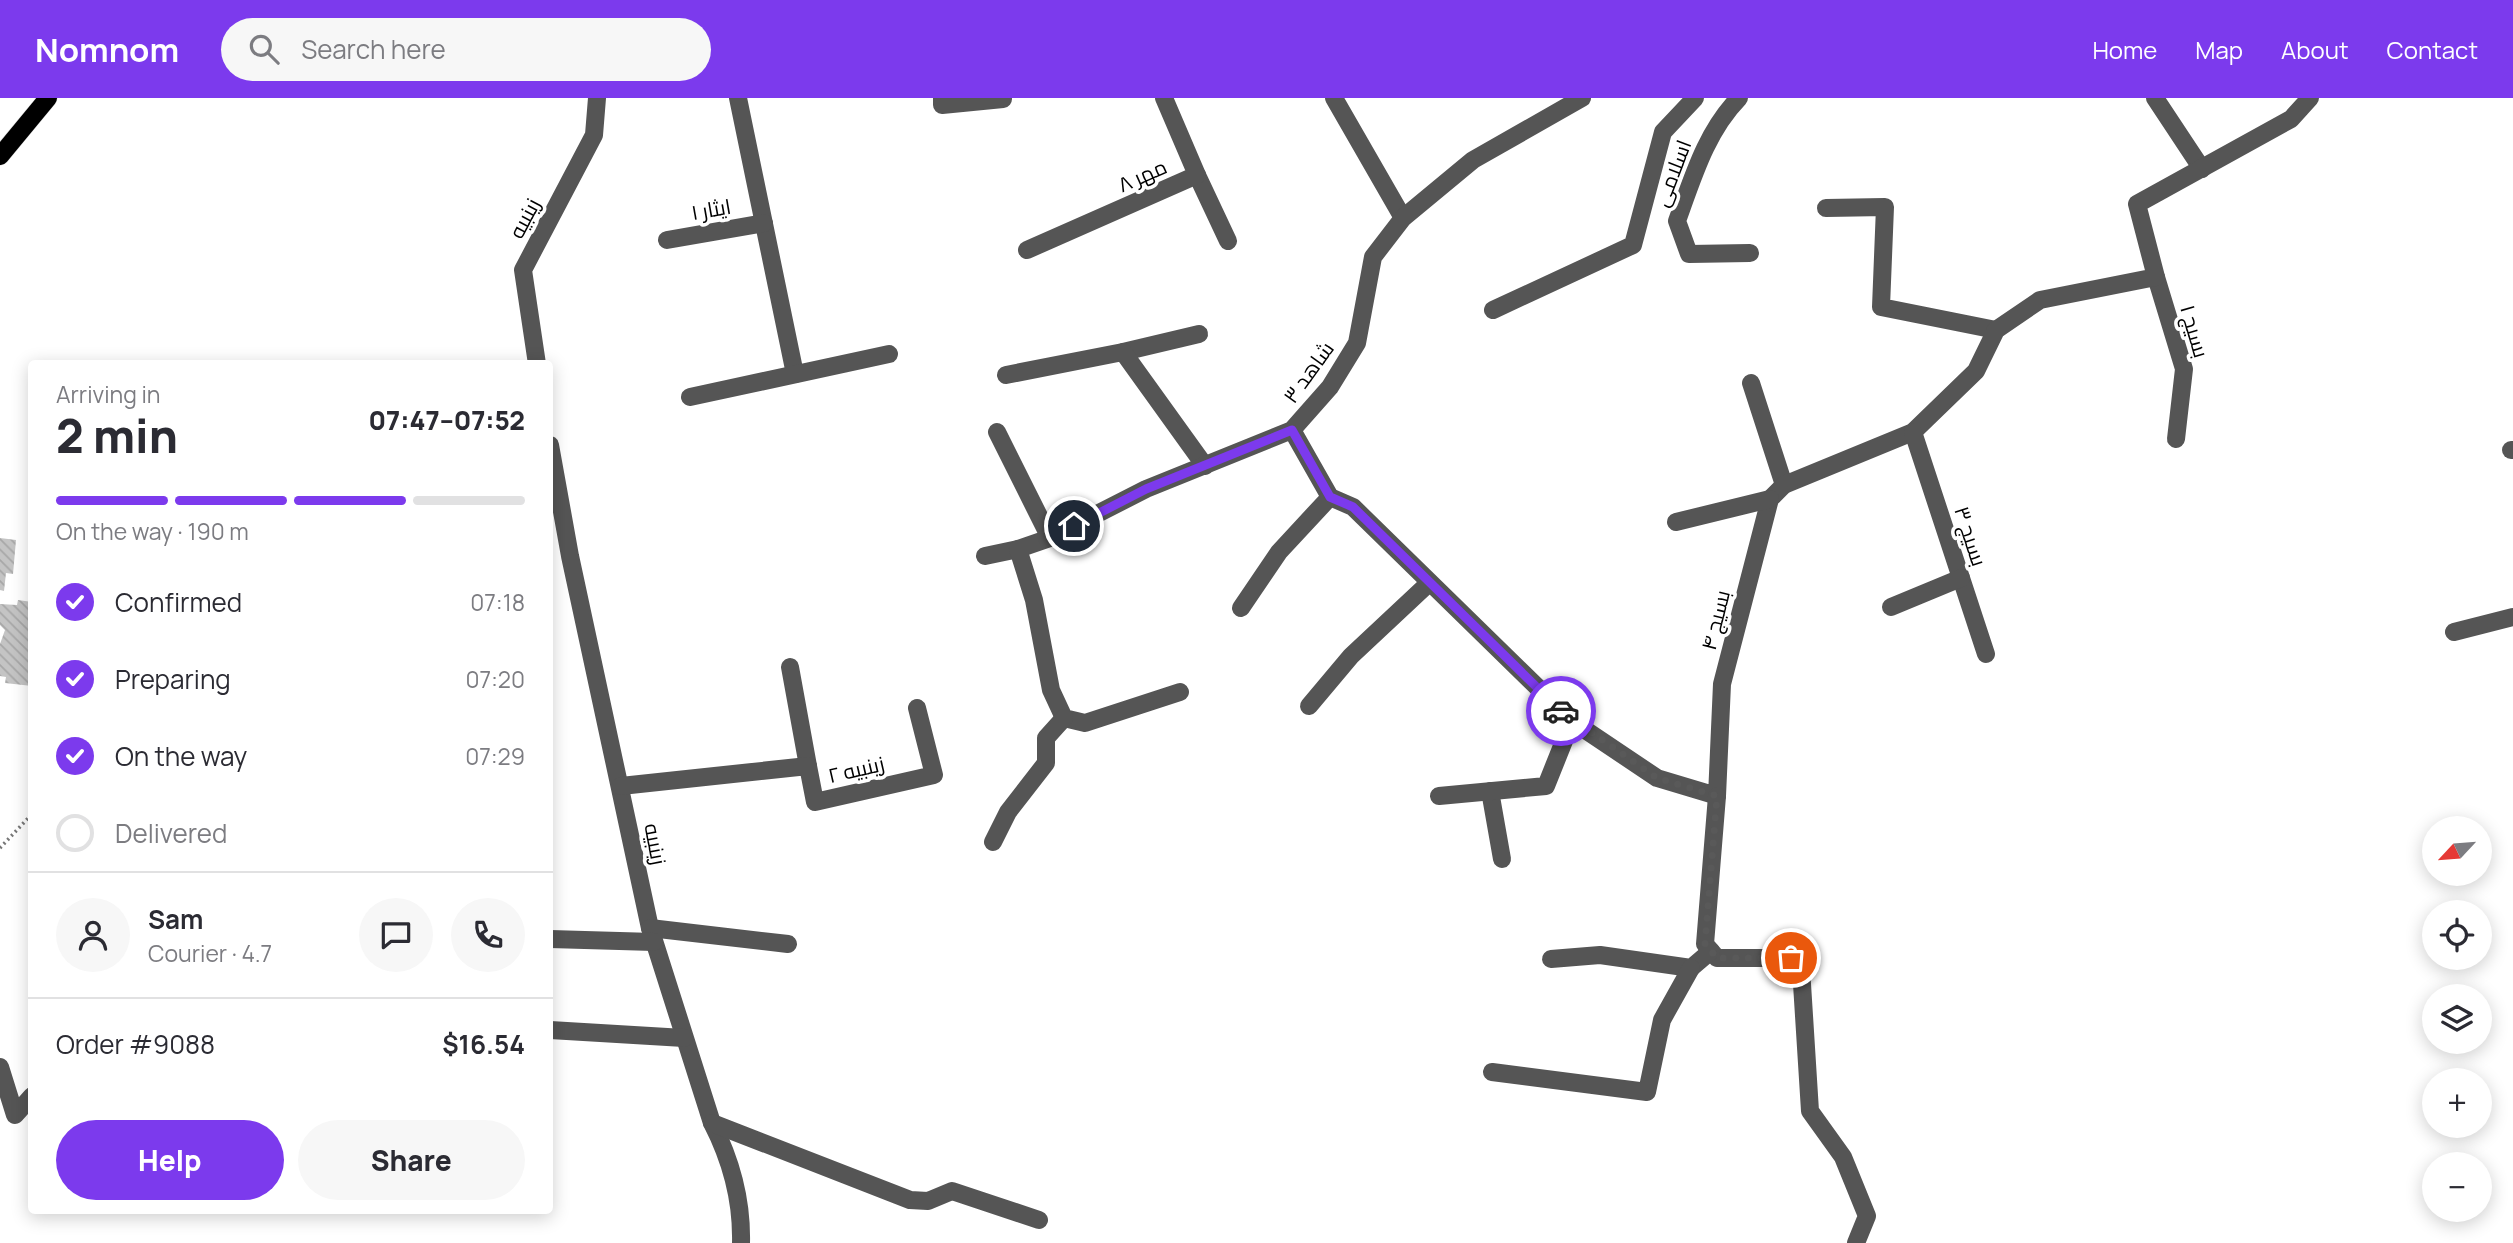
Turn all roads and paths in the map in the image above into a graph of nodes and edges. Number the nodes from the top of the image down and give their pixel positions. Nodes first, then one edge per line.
1 (48, 98) edge
2 (597, 98) edge
3 (738, 98) edge
4 (942, 98) edge
5 (1164, 98) edge
6 (1334, 98) edge
7 (1582, 98) edge
8 (1695, 98) edge
9 (1740, 98) edge
10 (2155, 98) edge
11 (2310, 98) edge
12 (1003, 99) edge
13 (0, 156) edge
14 (2202, 169) junction
15 (1197, 176) junction
16 (1826, 208) dead end
17 (1402, 218) junction
18 (764, 223) junction
19 (667, 240) dead end
20 (1228, 241) dead end
21 (1027, 250) dead end
22 (1749, 253) dead end
23 (2156, 277) junction
24 (1493, 310) dead end
25 (1996, 330) junction
26 (1199, 334) dead end
27 (1123, 352) junction
28 (889, 354) dead end
29 (536, 360) edge
30 (795, 374) junction
31 (1006, 375) dead end
32 (1751, 383) dead end
33 (690, 397) dead end
34 (1292, 430) junction
35 (997, 432) dead end
36 (1913, 432) junction
37 (2176, 439) dead end
38 (553, 463) edge
39 (1205, 466) junction
40 (1784, 485) junction
41 (1330, 497) junction
42 (1770, 499) junction
43 (1675, 522) dead end
44 (1050, 538) junction
45 (1017, 549) junction
46 (985, 556) dead end
47 (1961, 578) junction
48 (1429, 583) junction
49 (1891, 607) dead end
50 (1241, 608) dead end
51 (2513, 617) edge
52 (2454, 632) dead end
53 (1986, 654) dead end
54 (790, 667) dead end
55 (1180, 692) dead end
56 (1309, 706) dead end
57 (917, 708) dead end
58 (1064, 718) junction
59 (1572, 721) junction
60 (808, 766) junction
61 (621, 786) junction
62 (1490, 791) junction
63 (1439, 796) dead end
64 (1717, 796) junction
65 (28, 818) edge
66 (993, 842) dead end
67 (0, 848) edge
68 (1502, 859) dead end
69 (652, 935) junction
70 (553, 939) edge
71 (788, 944) dead end
72 (1711, 951) junction
73 (1551, 959) dead end
74 (1691, 968) junction
75 (553, 1030) edge
76 (684, 1038) junction
77 (0, 1067) edge
78 (1492, 1072) dead end
79 (28, 1100) edge
80 (712, 1123) junction
81 (1039, 1220) dead end
82 (741, 1243) edge
83 (1856, 1243) edge

1 - 13 main road
2 - 29 street, زینبیه
3 - 18 street
4 - 12 street
5 - 15 street, مهر ۸
6 - 17 street
7 - 17 street, شاهد ۳
8 - 24 street
9 - 22 street, اسلامی
10 - 14 street
11 - 14 street
14 - 23 street
15 - 20 street
15 - 21 street, مهر ۸
16 - 25 street
17 - 34 street, شاهد ۳
18 - 19 street, ایثار ۱
18 - 30 street
23 - 25 street
23 - 37 street, بسیج ۱
25 - 36 street
26 - 27 street
27 - 31 street
27 - 39 street
28 - 30 street
30 - 33 street
32 - 40 street
34 - 39 street, شاهد ۳
34 - 41 street
35 - 44 street
36 - 40 street
36 - 47 street, بسیج ۳
38 - 61 street, زینبیه
39 - 44 street, شاهد ۳
40 - 42 street
41 - 48 street
41 - 50 street
42 - 43 street
42 - 64 street, بسیج ۴
44 - 45 street, شاهد ۳
45 - 46 street, شاهد ۳
45 - 58 street
47 - 49 street
47 - 53 street, بسیج ۳
48 - 56 street
48 - 59 street
51 - 52 street
54 - 60 street
55 - 58 street
57 - 60 street, زینبیه ۲
58 - 66 street
59 - 62 street
59 - 64 street
60 - 61 street, زینبیه ۲
61 - 69 street, زینبیه
62 - 63 street
62 - 68 street
64 - 72 street, بسیج ۴
65 - 67 path
69 - 70 street
69 - 71 street
69 - 76 street, زینبیه
72 - 74 street
72 - 83 street
73 - 74 street
74 - 78 street
75 - 76 street
76 - 80 street, زینبیه
77 - 79 street
80 - 81 street
80 - 82 street, زینبیه

